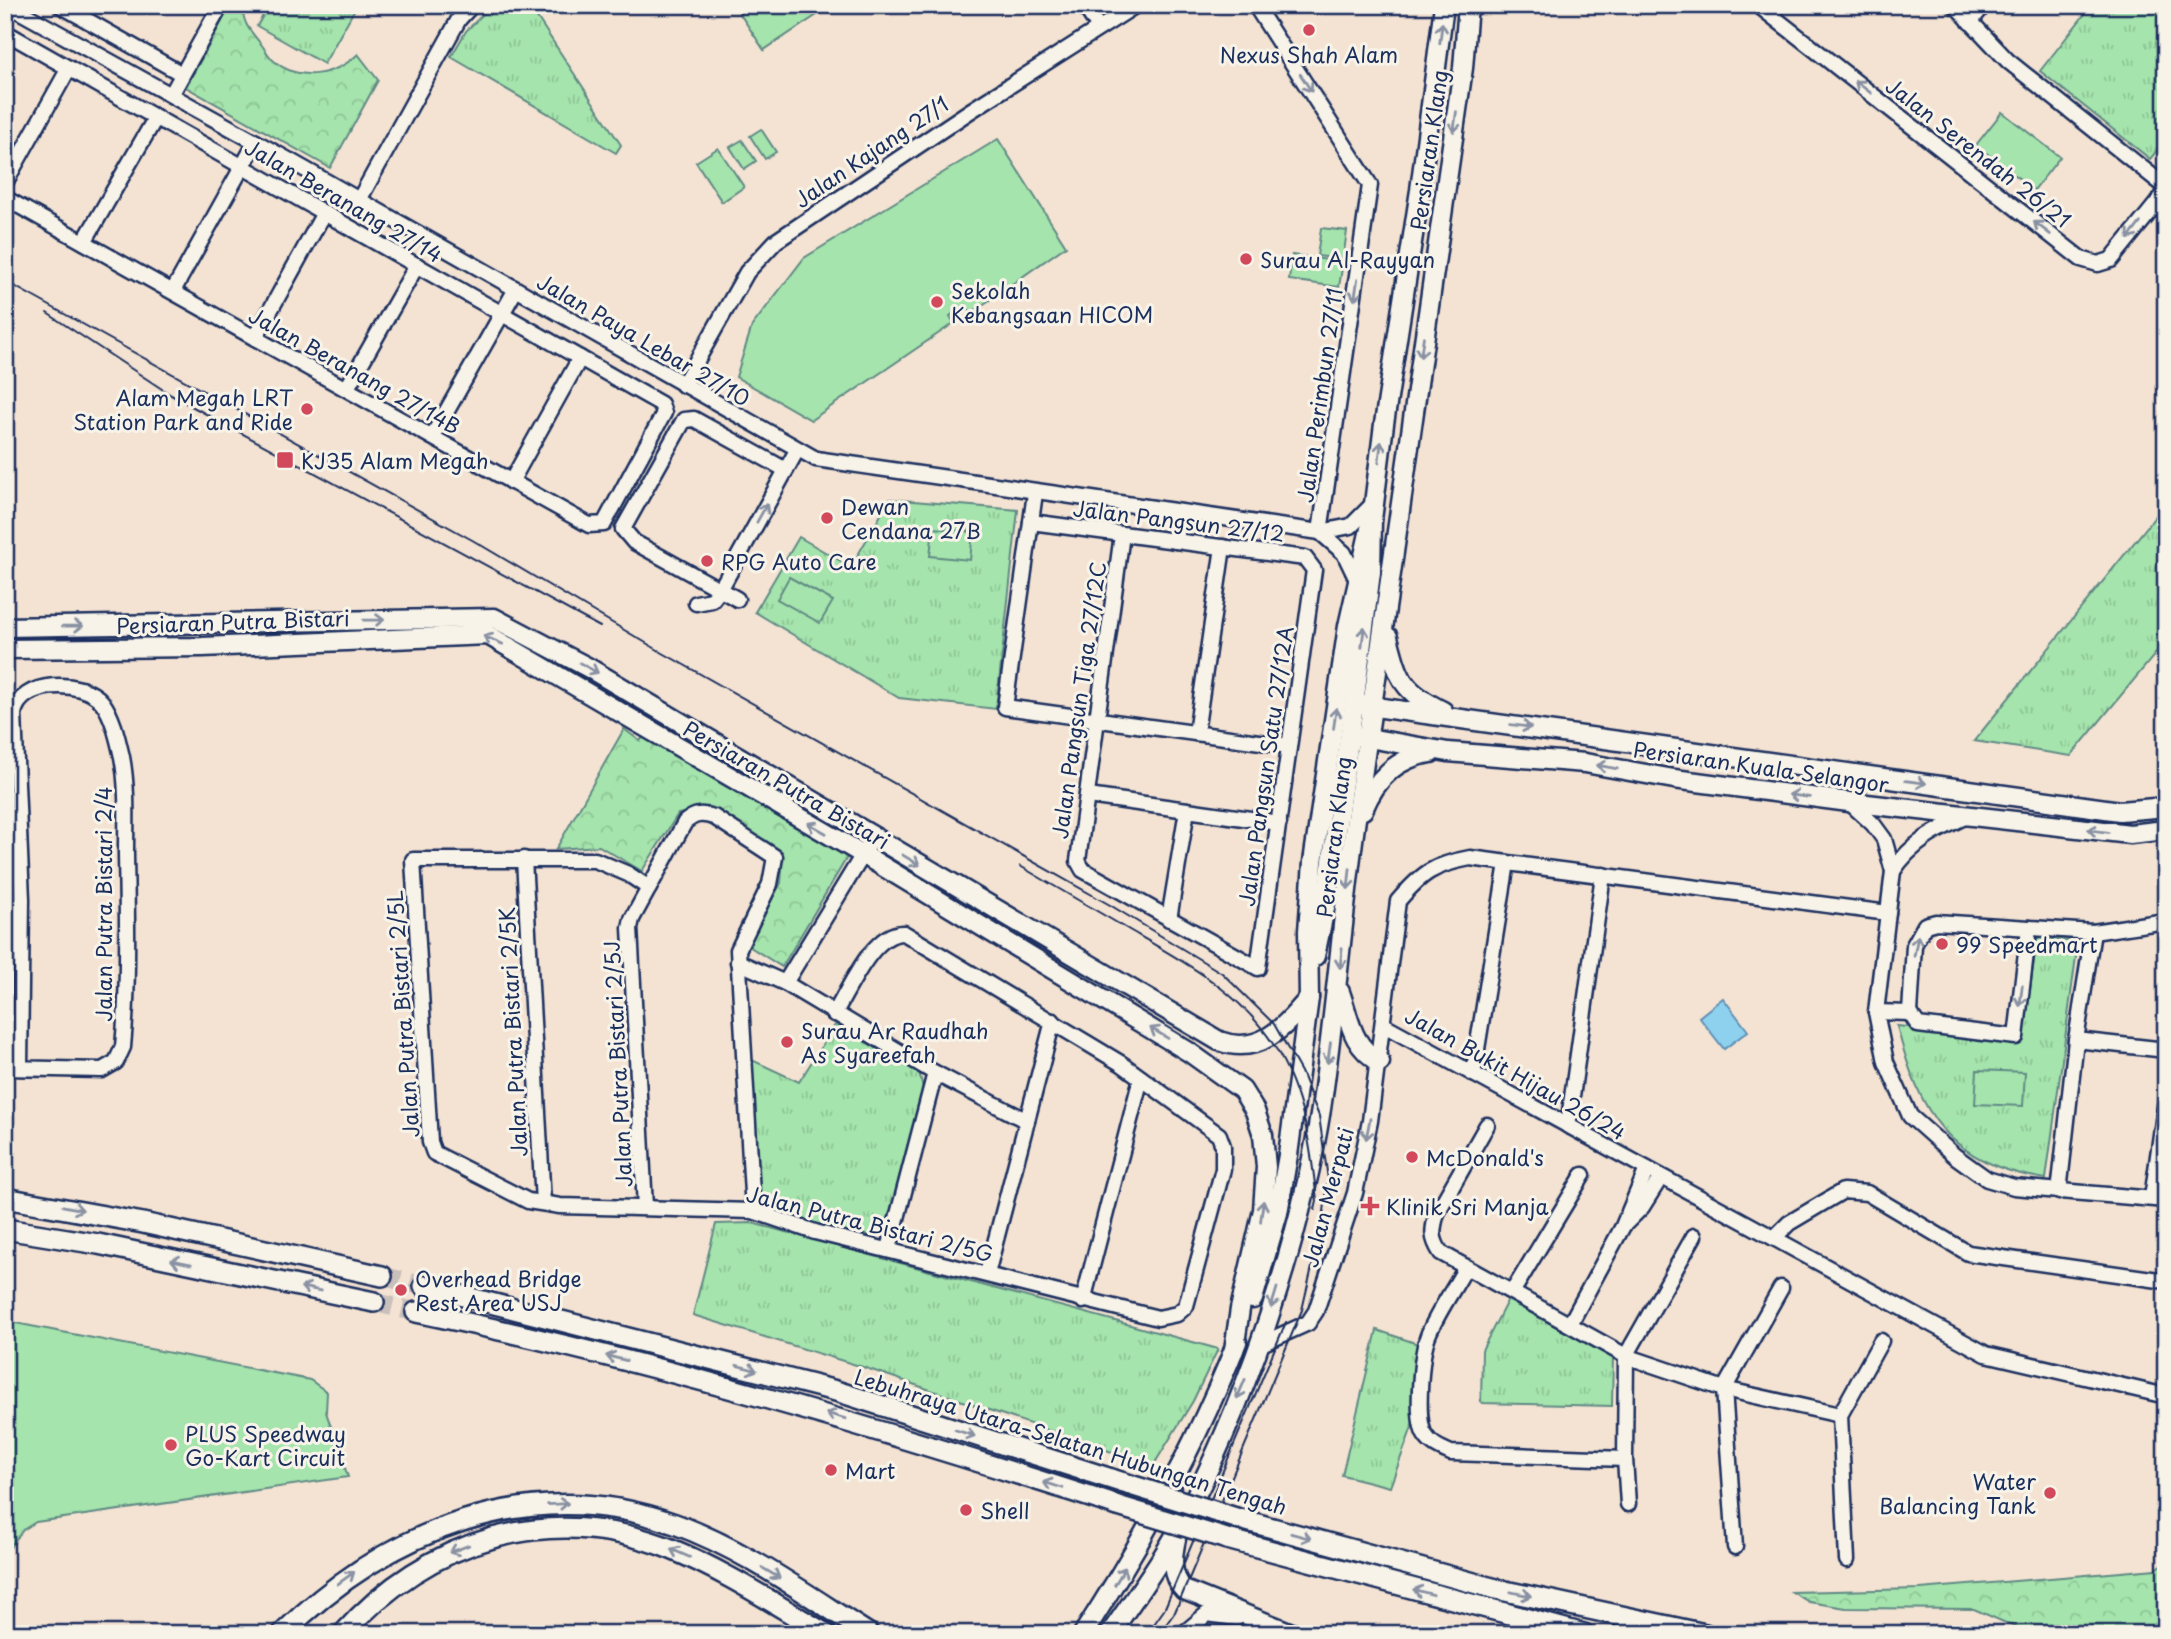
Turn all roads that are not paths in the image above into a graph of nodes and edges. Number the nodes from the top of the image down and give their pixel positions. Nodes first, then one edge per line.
1 (8, 5) edge
2 (60, 5) edge
3 (220, 5) edge
4 (472, 5) edge
5 (1084, 5) edge
6 (1136, 5) edge
7 (1255, 5) edge
8 (1444, 5) edge
9 (1468, 5) edge
10 (1758, 5) edge
11 (1955, 5) edge
12 (1984, 5) edge
13 (1970, 22) junction
14 (1100, 29) junction
15 (5, 32) edge
16 (69, 68) junction
17 (182, 74) junction
18 (170, 94) junction
19 (156, 117) junction
20 (256, 142) junction
21 (242, 166) junction
22 (5, 183) edge
23 (2166, 189) edge
24 (5, 198) edge
25 (359, 200) junction
26 (324, 213) junction
27 (84, 242) junction
28 (417, 265) junction
29 (516, 289) junction
30 (173, 291) junction
31 (502, 313) junction
32 (255, 338) junction
33 (580, 358) junction
34 (683, 386) junction
35 (347, 388) junction
36 (661, 404) joint
37 (432, 437) junction
38 (797, 450) junction
39 (786, 470) junction
40 (511, 482) junction
41 (1035, 493) junction
42 (1373, 511) junction
43 (1180, 513) junction
44 (1031, 522) junction
45 (1320, 532) junction
46 (1122, 534) junction
47 (1176, 541) junction
48 (1223, 547) junction
49 (1314, 570) joint
50 (1357, 580) junction
51 (720, 590) junction
52 (737, 599) dead end
53 (696, 603) dead end
54 (5, 627) edge
55 (1386, 627) junction
56 (5, 649) edge
57 (1354, 704) junction
58 (1373, 707) junction
59 (1454, 716) junction
60 (1098, 720) junction
61 (1196, 733) junction
62 (1350, 735) junction
63 (1369, 739) junction
64 (1289, 746) junction
65 (1448, 752) junction
66 (11, 792) edge
67 (1088, 796) junction
68 (1849, 803) junction
69 (2166, 807) edge
70 (1187, 810) junction
71 (1967, 816) junction
72 (1279, 823) junction
73 (2166, 830) edge
74 (1354, 832) junction
75 (873, 838) junction
76 (864, 855) junction
77 (524, 859) junction
78 (1507, 863) junction
79 (1894, 871) junction
80 (1603, 876) junction
81 (649, 888) junction
82 (22, 899) junction
83 (5, 900) edge
84 (1888, 912) junction
85 (1170, 919) junction
86 (2166, 921) edge
87 (2029, 928) junction
88 (2092, 932) junction
89 (738, 962) junction
90 (785, 983) junction
91 (1338, 985) junction
92 (1310, 989) junction
93 (1876, 1013) junction
94 (1910, 1013) junction
95 (834, 1014) junction
96 (1054, 1021) junction
97 (1384, 1025) junction
98 (2076, 1040) junction
99 (2166, 1050) edge
100 (1380, 1062) junction
101 (13, 1068) edge
102 (935, 1073) junction
103 (1473, 1074) junction
104 (1142, 1078) junction
105 (2166, 1099) edge
106 (1027, 1121) junction
107 (1487, 1125) dead end
108 (1568, 1126) junction
109 (444, 1160) joint
110 (1647, 1169) junction
111 (1583, 1175) dead end
112 (1661, 1177) junction
113 (2059, 1192) junction
114 (5, 1198) edge
115 (2159, 1199) edge
116 (543, 1203) junction
117 (645, 1207) junction
118 (753, 1211) junction
119 (1623, 1226) junction
120 (5, 1229) edge
121 (1694, 1236) dead end
122 (1774, 1238) junction
123 (5, 1242) edge
124 (98, 1244) junction
125 (888, 1249) junction
126 (1466, 1267) junction
127 (987, 1274) junction
128 (382, 1276) tunnel mouth
129 (2166, 1281) edge
130 (424, 1286) tunnel mouth
131 (1781, 1288) dead end
132 (1513, 1291) junction
133 (1083, 1301) junction
134 (373, 1302) tunnel mouth
135 (416, 1312) tunnel mouth
136 (1570, 1324) junction
137 (1881, 1341) dead end
138 (1259, 1345) junction
139 (1234, 1350) junction
140 (1626, 1356) junction
141 (1724, 1389) junction
142 (2166, 1396) edge
143 (1840, 1415) junction
144 (1625, 1459) junction
145 (1628, 1504) dead end
146 (1177, 1532) junction
147 (1735, 1547) dead end
148 (1847, 1560) dead end
149 (282, 1634) edge
150 (343, 1634) edge
151 (826, 1634) edge
152 (869, 1634) edge
153 (1083, 1634) edge
154 (1110, 1634) edge
155 (1183, 1634) edge
156 (1293, 1634) edge
157 (1584, 1634) edge
158 (1705, 1634) edge

1 - 18 street, Jalan Paya Lebar 27/10
2 - 17 street
3 - 17 street
4 - 25 street
5 - 14 street
6 - 14 street, Jalan Kajang 27/1
7 -> 45 street, Jalan Perimbun 27/11
42 -> 8 main road, Persiaran Klang
9 -> 55 main road, Persiaran Klang
23 -> 10 street, Jalan Serendah 26/21
11 - 13 street
12 - 13 street
13 - 23 street
14 - 34 street, Jalan Kajang 27/1
15 - 16 street, Jalan Beranang 27/14
16 - 19 street, Jalan Beranang 27/14
16 - 22 street
17 - 18 street
18 - 20 street, Jalan Paya Lebar 27/10
19 - 21 street, Jalan Beranang 27/14
19 - 27 street
20 - 21 street
20 - 25 street, Jalan Paya Lebar 27/10
21 - 26 street, Jalan Beranang 27/14
21 - 30 street
24 - 27 street, Jalan Beranang 27/14B
25 - 29 street, Jalan Paya Lebar 27/10
26 - 28 street, Jalan Beranang 27/14
26 - 32 street
27 - 30 street, Jalan Beranang 27/14B
28 - 31 street, Jalan Beranang 27/14
28 - 35 street
29 - 31 street
29 - 34 street, Jalan Paya Lebar 27/10
30 - 32 street, Jalan Beranang 27/14B
31 - 33 street, Jalan Beranang 27/14
31 - 37 street
32 - 35 street, Jalan Beranang 27/14B
33 - 36 street, Jalan Beranang 27/14
33 - 40 street
34 - 38 street, Jalan Paya Lebar 27/10
35 - 37 street, Jalan Beranang 27/14B
36 - 40 street, Jalan Beranang 27/14B
37 - 40 street, Jalan Beranang 27/14B
38 - 39 street
38 - 41 street, Jalan Paya Lebar 27/10
51 -> 39 street
39 - 51 street
41 - 43 street, Jalan Paya Lebar 27/10
41 - 44 street
42 - 45 street, Jalan Paya Lebar 27/10
42 - 50 main road, Persiaran Klang
57 -> 42 main road, Persiaran Klang
43 - 45 street, Jalan Paya Lebar 27/10
43 - 47 street
44 - 46 street, Jalan Pangsun 27/12
44 - 60 street
45 - 50 street
46 - 47 street, Jalan Pangsun 27/12
46 - 60 street, Jalan Pangsun Tiga 27/12C
47 - 48 street, Jalan Pangsun 27/12
48 - 49 street, Jalan Pangsun 27/12
48 - 61 street
49 - 64 street, Jalan Pangsun Satu 27/12A
92 -> 50 main road, Persiaran Klang
51 - 52 street
51 - 53 street
54 -> 75 main road, Persiaran Putra Bistari
55 - 58 main road, Persiaran Klang
55 - 59 main road
76 -> 56 main road, Persiaran Putra Bistari
57 - 58 main road, Persiaran Kuala Selangor
57 - 62 main road, Persiaran Klang
58 - 59 main road, Persiaran Kuala Selangor
58 - 63 main road, Persiaran Klang
59 -> 69 main road, Persiaran Kuala Selangor
60 - 61 street
60 - 67 street, Jalan Pangsun Tiga 27/12C
61 - 64 street
62 - 63 main road, Persiaran Kuala Selangor
62 - 92 main road, Persiaran Klang
63 - 65 main road, Persiaran Kuala Selangor
63 - 74 main road, Persiaran Klang
64 - 72 street, Jalan Pangsun Satu 27/12A
68 -> 65 main road, Persiaran Kuala Selangor
65 - 74 main road
66 - 82 street
66 - 101 street, Jalan Putra Bistari 2/4
67 - 70 street
67 - 85 street, Jalan Pangsun Tiga 27/12C
68 - 71 main road, Persiaran Kuala Selangor
68 - 79 street
70 - 72 street
70 - 85 street
73 -> 71 main road, Persiaran Kuala Selangor
71 - 79 street
72 - 85 street, Jalan Pangsun Satu 27/12A
74 -> 91 main road, Persiaran Klang
75 - 76 street
75 -> 92 main road, Persiaran Putra Bistari
76 - 90 street
139 -> 76 main road, Persiaran Putra Bistari
77 - 81 street
77 - 109 street, Jalan Putra Bistari 2/5L
77 - 116 street, Jalan Putra Bistari 2/5K
78 - 80 street, Jalan Bukit Hijau 26/24
78 - 97 street, Jalan Bukit Hijau 26/24
78 - 103 street
79 - 84 street
80 - 84 street, Jalan Bukit Hijau 26/24
80 - 108 street
81 - 89 street, Jalan Putra Bistari 2/5J
81 - 117 street, Jalan Putra Bistari 2/5J
82 - 83 street
82 - 101 street
84 - 93 street
86 - 88 street
87 - 88 street
94 -> 87 street
87 -> 94 street
88 - 98 street
89 - 90 street
89 - 118 street
90 - 95 street
91 - 100 main road
91 -> 138 main road, Persiaran Klang
92 - 139 main road, Persiaran Klang
93 - 94 street
93 - 113 street
95 - 96 street, Jalan Putra Bistari 2/5G
95 - 102 street
96 - 104 street, Jalan Putra Bistari 2/5G
96 - 106 street
97 - 100 street, Jalan Merpati
97 - 103 street, Jalan Bukit Hijau 26/24
98 - 99 street
98 - 113 street
100 -> 138 street, Jalan Merpati
102 - 106 street
102 - 125 street
103 - 108 street, Jalan Bukit Hijau 26/24
104 - 133 street
104 - 133 street, Jalan Putra Bistari 2/5G
105 - 115 street
106 - 127 street
107 - 126 street
108 - 110 street, Jalan Bukit Hijau 26/24
109 - 116 street, Jalan Putra Bistari 2/5G
110 - 112 street, Jalan Bukit Hijau 26/24
110 - 119 street
111 - 132 street
112 - 119 street
112 - 122 street, Jalan Bukit Hijau 26/24
113 - 115 street
114 -> 128 highway
116 - 117 street, Jalan Putra Bistari 2/5G
117 - 118 street, Jalan Putra Bistari 2/5G
118 - 125 street, Jalan Putra Bistari 2/5G
119 - 136 street
120 - 124 highway
121 - 140 street
122 - 129 street
122 - 142 street, Jalan Bukit Hijau 26/24
123 - 124 highway
134 -> 124 highway
125 - 127 street, Jalan Putra Bistari 2/5G
126 - 132 street
126 - 144 street
127 - 133 street, Jalan Putra Bistari 2/5G
130 -> 158 highway, Lebuhraya Utara–Selatan Hubungan Tengah, bridge
131 - 141 street
132 - 136 street
157 -> 135 highway, bridge
136 - 140 street
137 - 143 street
138 -> 146 main road, Persiaran Klang
153 -> 139 main road, Persiaran Klang
140 - 141 street
140 - 144 street
141 - 143 street
141 - 147 street
143 - 148 street
144 - 145 street
146 - 154 main road, Persiaran Klang
146 - 156 main road
149 -> 152 highway
151 -> 150 highway
155 - 156 street

